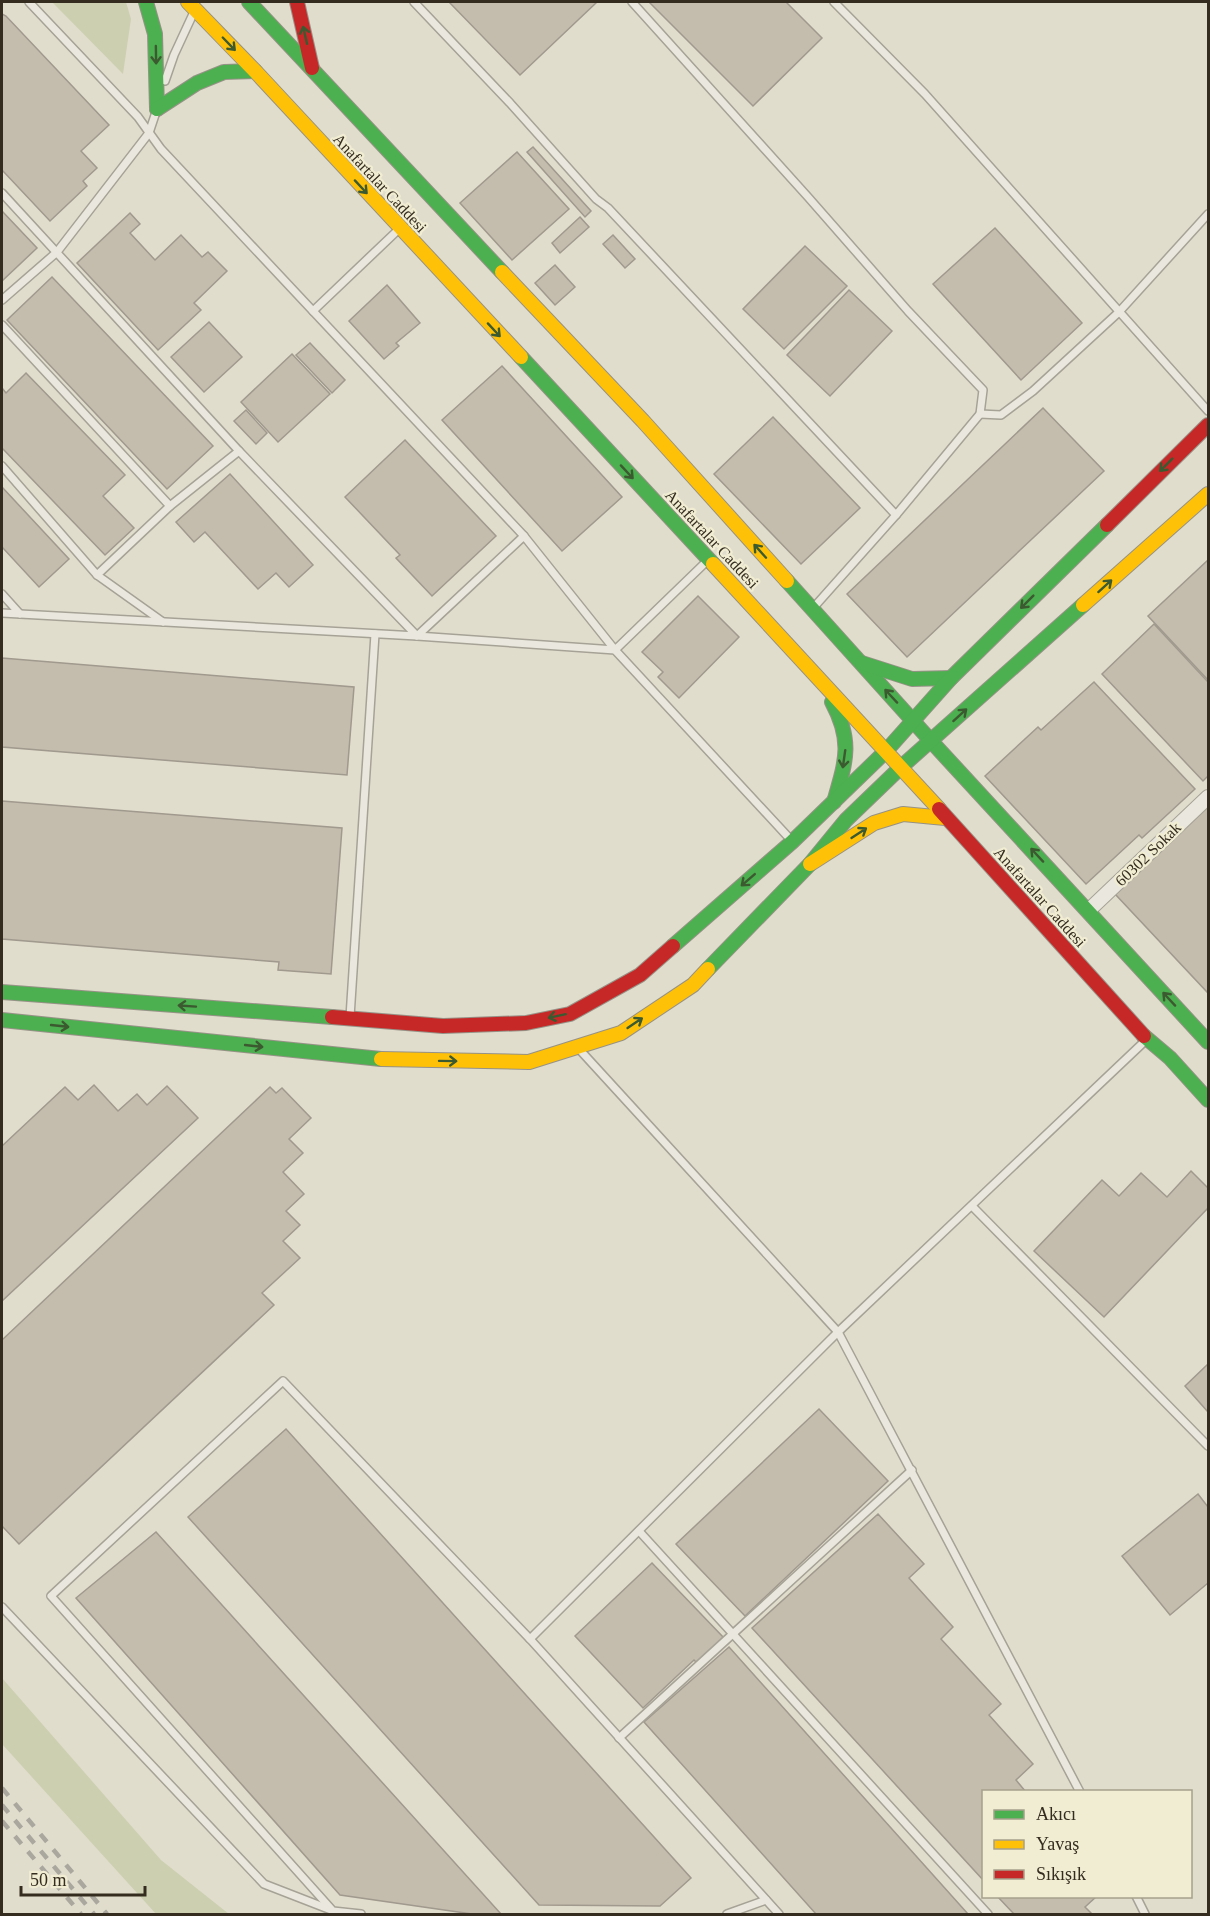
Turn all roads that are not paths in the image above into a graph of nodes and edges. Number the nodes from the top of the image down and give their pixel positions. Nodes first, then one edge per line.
1 (28, 2) edge
2 (146, 2) edge
3 (249, 2) edge
4 (297, 2) edge
5 (414, 2) edge
6 (632, 2) edge
7 (834, 2) edge
8 (195, 4) edge
9 (313, 69) junction
10 (255, 71) junction
11 (157, 109) junction
12 (149, 133) junction
13 (2, 192) edge
14 (1209, 214) edge
15 (400, 228) junction
16 (57, 252) junction
17 (2, 300) edge
18 (313, 311) junction
19 (1119, 312) junction
20 (2, 326) edge
21 (1209, 411) edge
22 (980, 414) junction
23 (1209, 425) edge
24 (239, 451) junction
25 (2, 466) edge
26 (1209, 494) edge
27 (170, 506) junction
28 (896, 515) junction
29 (524, 536) junction
30 (708, 559) junction
31 (97, 575) junction
32 (2, 594) edge
33 (812, 610) junction
34 (2, 613) edge
35 (20, 614) junction
36 (164, 622) junction
37 (375, 634) junction
38 (417, 636) junction
39 (615, 650) junction
40 (859, 662) junction
41 (951, 678) junction
42 (824, 684) junction
43 (913, 719) junction
44 (931, 741) junction
45 (886, 751) junction
46 (900, 768) junction
47 (1209, 797) edge
48 (834, 802) junction
49 (945, 818) junction
50 (792, 842) junction
51 (810, 864) junction
52 (1088, 911) junction
53 (2, 992) edge
54 (350, 1018) junction
55 (2, 1020) edge
56 (1147, 1039) junction
57 (1209, 1042) edge
58 (577, 1047) junction
59 (1209, 1100) edge
60 (972, 1206) junction
61 (838, 1332) junction
62 (1209, 1446) edge
63 (912, 1470) junction
64 (639, 1531) junction
65 (2, 1607) edge
66 (733, 1634) junction
67 (530, 1639) junction
68 (619, 1738) junction
69 (1079, 1790) edge
70 (1137, 1898) edge
71 (766, 1900) junction
72 (333, 1911) junction
73 (361, 1914) edge
74 (727, 1914) edge
75 (778, 1914) edge
76 (988, 1914) edge
77 (1145, 1914) edge

1 - 12 lane
2 -> 11 main road
3 - 9 main road, Anafartalar Caddesi
9 -> 4 main road
5 - 28 lane
6 - 22 lane
7 - 19 lane
8 -> 10 main road, Anafartalar Caddesi
8 - 11 lane
33 -> 9 main road, Anafartalar Caddesi
10 - 11 main road
10 -> 15 main road, Anafartalar Caddesi
11 - 12 lane
12 - 16 lane
12 - 18 lane
13 - 16 lane
14 - 19 lane
15 - 18 lane
15 -> 30 main road, Anafartalar Caddesi
16 - 17 lane
16 - 24 lane
18 - 29 lane
19 - 21 lane
19 - 22 lane
20 - 27 lane
22 - 28 lane
23 -> 41 main road
24 - 27 lane
24 - 38 lane
25 - 31 lane
44 -> 26 main road
27 - 31 lane
28 - 33 lane
29 - 38 lane
29 - 39 lane
30 - 39 lane
30 - 42 main road, Anafartalar Caddesi
31 - 36 lane
32 - 35 lane
33 - 40 main road, Anafartalar Caddesi
34 - 35 lane
35 - 36 lane
36 - 37 lane
37 - 38 lane
37 - 54 lane
38 - 39 lane
39 - 50 lane
40 - 41 main road
43 -> 40 main road, Anafartalar Caddesi
41 - 43 main road
42 - 45 main road, Anafartalar Caddesi
42 -> 48 main road
43 - 44 main road, Anafartalar Caddesi
43 - 45 main road
44 - 46 main road
52 -> 44 main road, Anafartalar Caddesi
45 - 46 main road, Anafartalar Caddesi
45 - 48 main road
46 - 49 main road, Anafartalar Caddesi
46 - 51 main road
47 - 52 street, 60302 Sokak
48 - 50 main road
51 -> 49 main road
49 - 56 main road, Anafartalar Caddesi
50 -> 54 main road
58 -> 51 main road
57 -> 52 main road, Anafartalar Caddesi
54 -> 53 main road
55 -> 58 main road
56 - 59 main road, Anafartalar Caddesi
56 - 60 lane
58 - 61 lane
60 - 61 lane
60 - 62 lane
61 - 63 lane
61 - 64 lane
63 - 66 lane
63 - 69 lane
64 - 66 lane
64 - 67 lane
65 - 72 lane
66 - 68 lane
66 - 76 lane
67 - 68 lane
67 - 72 lane
68 - 71 lane
70 - 77 lane
71 - 74 lane
71 - 75 lane
72 - 73 lane

